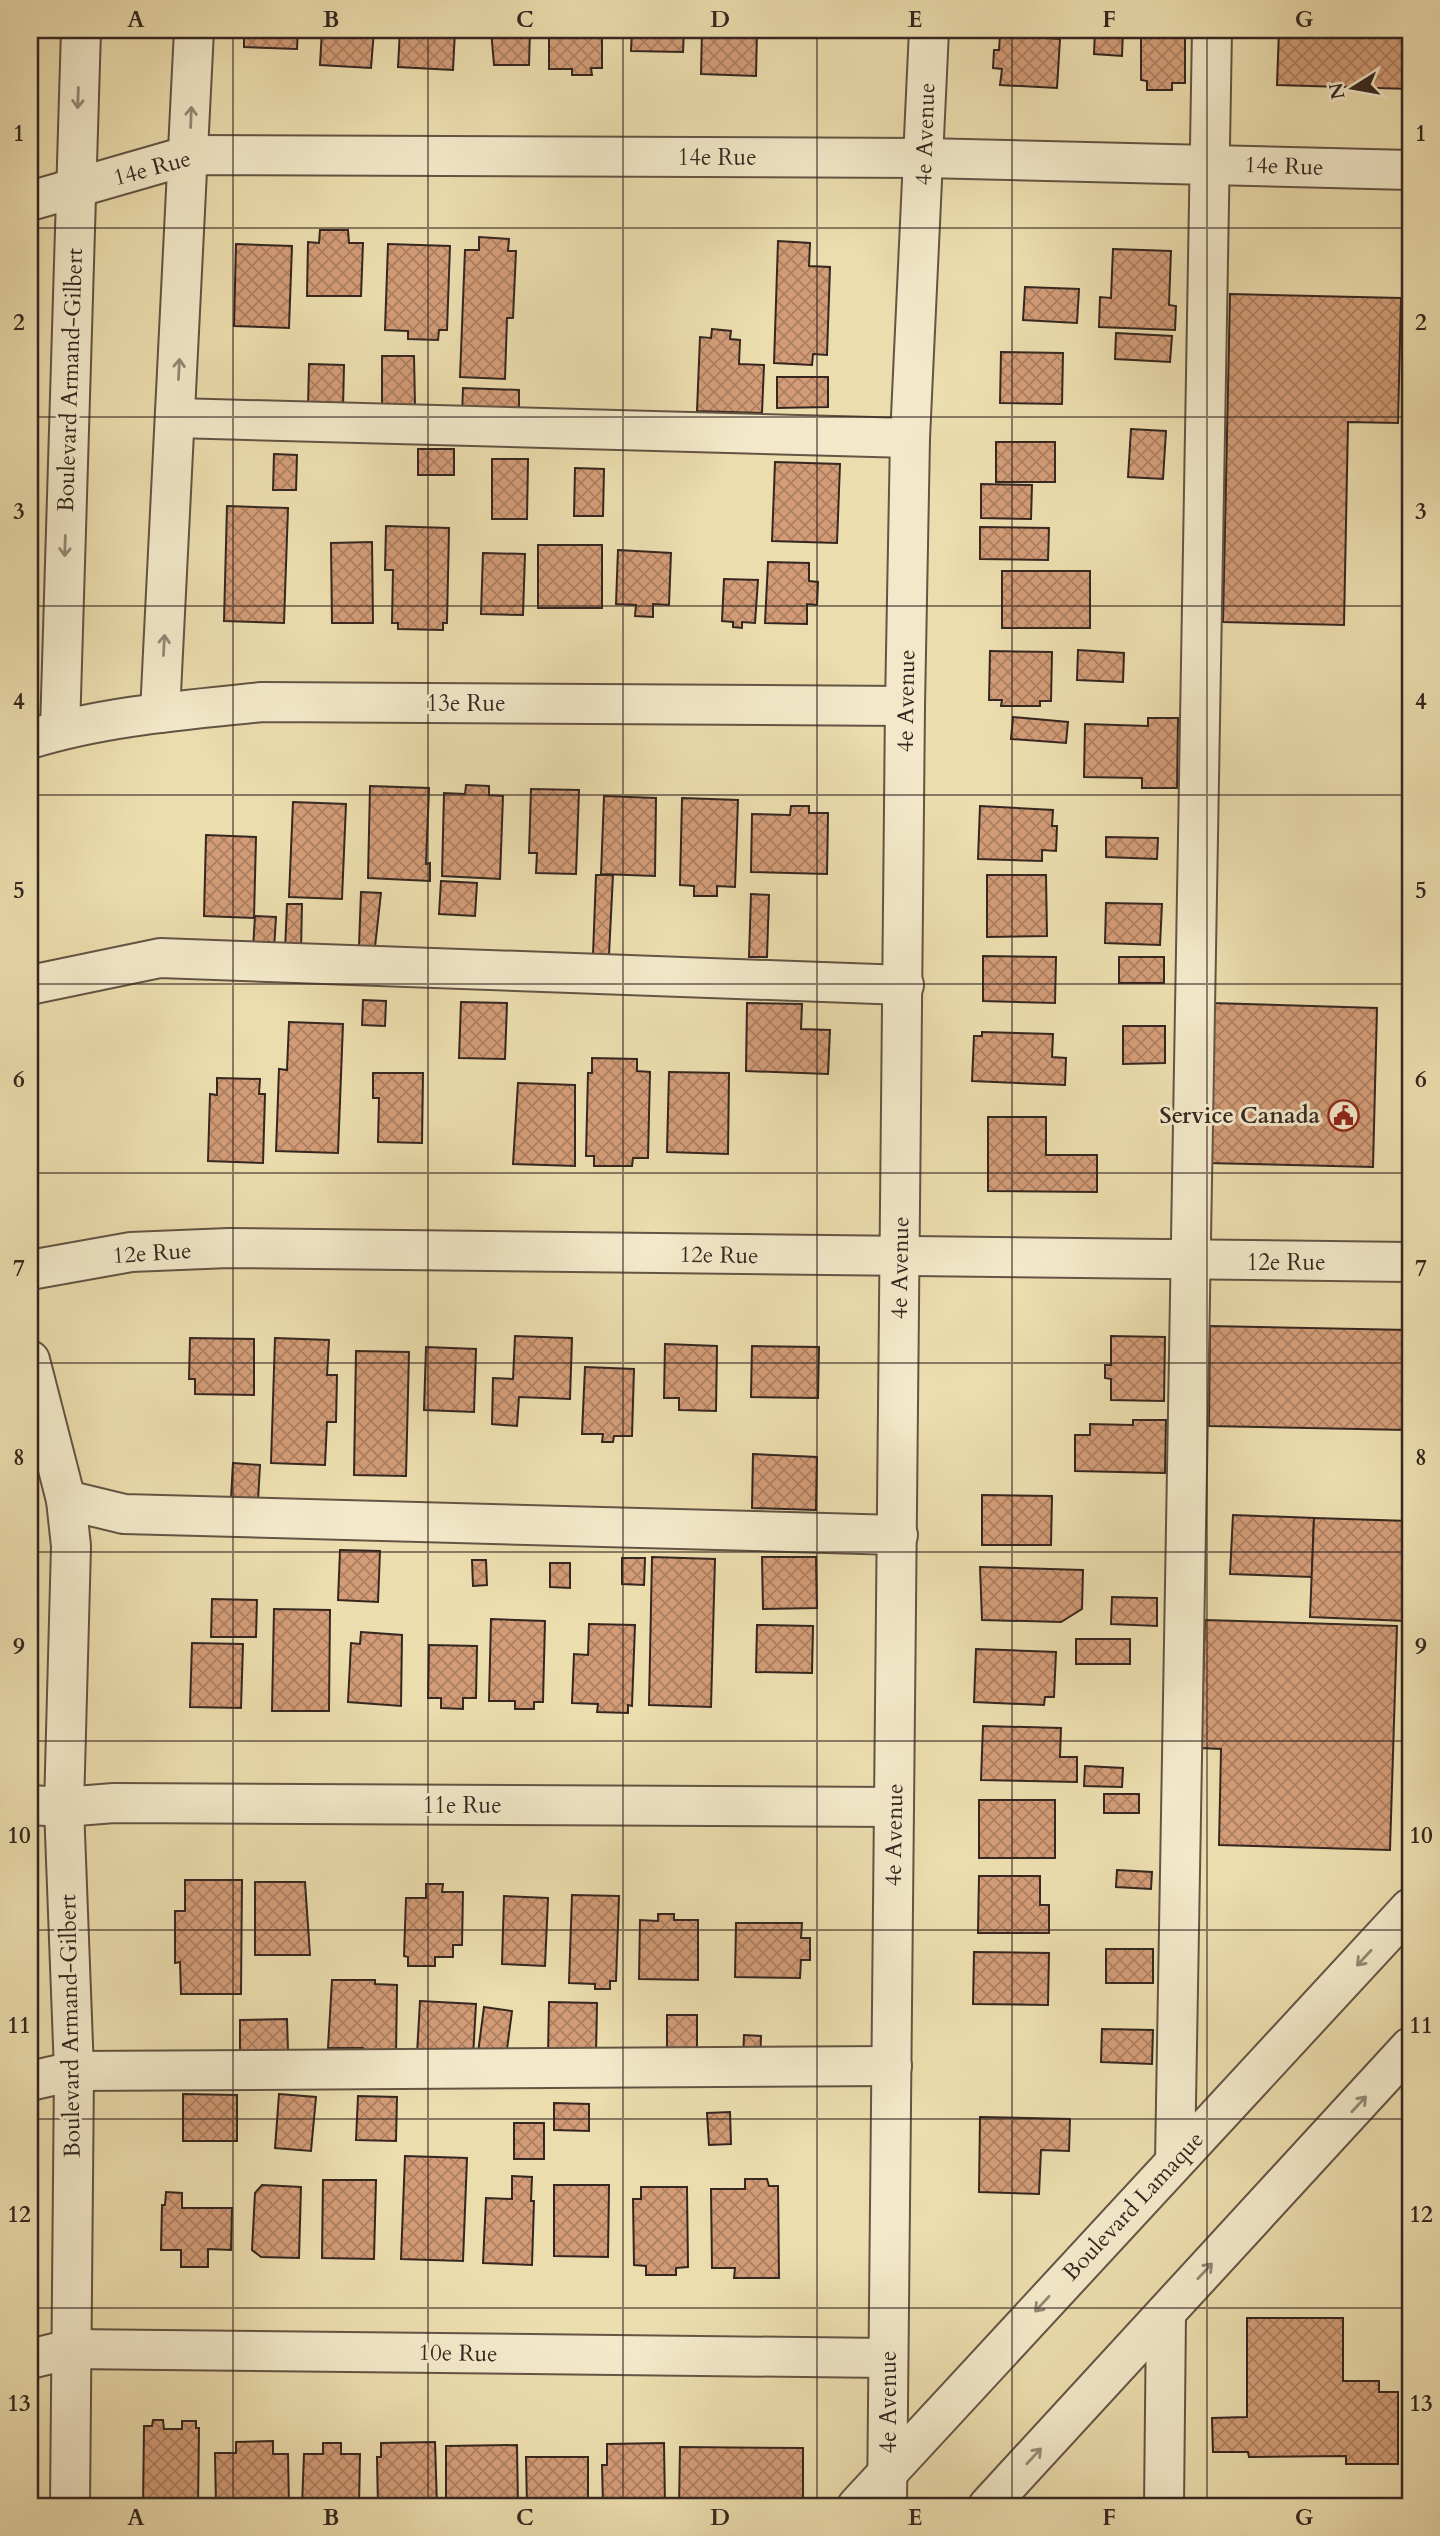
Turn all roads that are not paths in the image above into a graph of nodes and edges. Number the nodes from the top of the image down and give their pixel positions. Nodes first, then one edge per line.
1 (81, 30) edge
2 (194, 30) edge
3 (929, 30) edge
4 (1212, 30) edge
5 (190, 155) junction
6 (925, 158) junction
7 (1212, 164) junction
8 (1410, 170) edge
9 (75, 190) junction
10 (30, 201) edge
11 (176, 418) junction
12 (910, 438) junction
13 (905, 706) junction
14 (160, 713) junction
15 (45, 735) edge
16 (30, 985) edge
17 (904, 985) junction
18 (900, 1258) junction
19 (1192, 1261) junction
20 (1410, 1262) edge
21 (30, 1270) edge
22 (30, 1360) edge
23 (66, 1500) junction
24 (898, 1535) junction
25 (47, 1806) edge
26 (894, 1807) junction
27 (1410, 1908) edge
28 (1410, 2048) edge
29 (892, 2066) junction
30 (74, 2071) junction
31 (30, 2081) edge
32 (1175, 2160) junction
33 (1166, 2314) junction
34 (71, 2349) junction
35 (888, 2358) junction
36 (30, 2359) edge
37 (888, 2488) edge
38 (70, 2506) edge
39 (857, 2506) edge
40 (988, 2506) edge
41 (1164, 2506) edge

1 -> 9 street, Boulevard Armand-Gilbert
5 -> 2 street
3 - 6 street, 4e Avenue
4 - 7 street
5 - 6 street, 14e Rue
5 - 9 street, 14e Rue
11 -> 5 street
6 - 7 street, 14e Rue
6 - 12 street, 4e Avenue
7 - 8 street, 14e Rue
7 - 19 street
9 - 10 street, 14e Rue
9 -> 15 street, Boulevard Armand-Gilbert
11 - 12 street
14 -> 11 street
12 - 13 street, 4e Avenue
13 - 14 street, 13e Rue
13 - 17 street, 4e Avenue
14 - 15 street, 13e Rue
16 - 17 street
17 - 18 street, 4e Avenue
18 - 19 street, 12e Rue
18 - 21 street, 12e Rue
18 - 24 street, 4e Avenue
19 - 20 street, 12e Rue
19 - 32 street
22 - 23 street, Boulevard Armand-Gilbert
23 - 24 street
23 - 25 street, Boulevard Armand-Gilbert
24 - 26 street, 4e Avenue
25 - 26 street, 11e Rue
25 - 30 street, Boulevard Armand-Gilbert
26 - 29 street, 4e Avenue
27 -> 32 street, Boulevard Lamaque
33 -> 28 street
29 - 30 street
29 - 35 street, 4e Avenue
30 - 31 street
30 - 34 street, Boulevard Armand-Gilbert
32 -> 37 street, Boulevard Lamaque
40 -> 33 street
33 - 41 street
34 - 35 street, 10e Rue
34 - 36 street, 10e Rue
34 - 38 street, Boulevard Armand-Gilbert
35 - 37 street, 4e Avenue
37 - 39 street, Boulevard Lamaque

